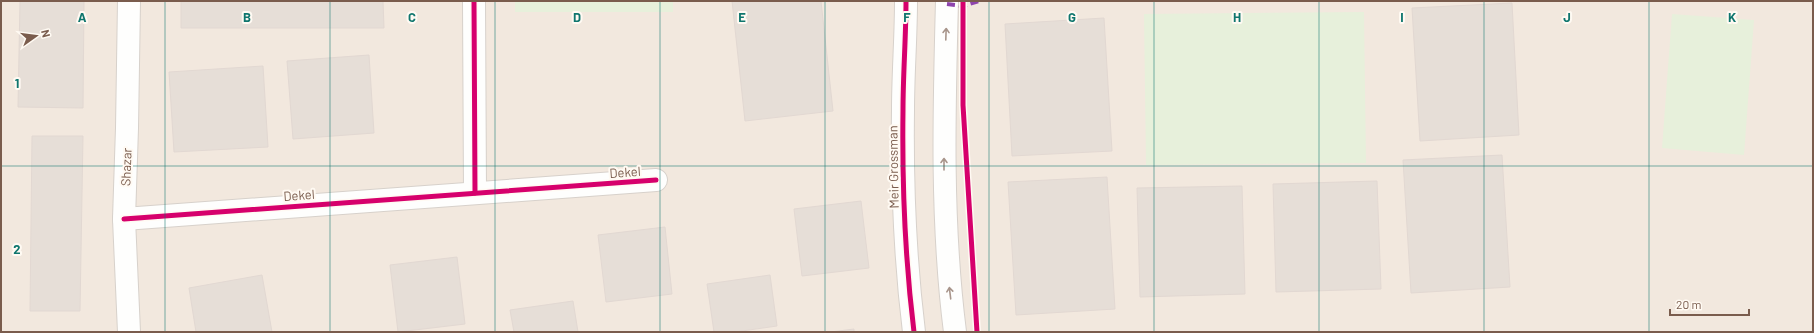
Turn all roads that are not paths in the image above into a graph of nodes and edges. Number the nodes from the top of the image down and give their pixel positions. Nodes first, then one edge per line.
1 (128, 1) edge
2 (474, 1) edge
3 (906, 1) edge
4 (947, 1) edge
5 (656, 180) dead end
6 (475, 193) junction
7 (124, 219) junction
8 (129, 332) edge
9 (914, 332) edge
10 (955, 332) edge

1 - 7 street, Shazar
2 - 6 street
3 - 9 street, Meir Grossman
10 -> 4 street
5 - 6 street, Dekel
6 - 7 street, Dekel
7 - 8 street, Shazar

